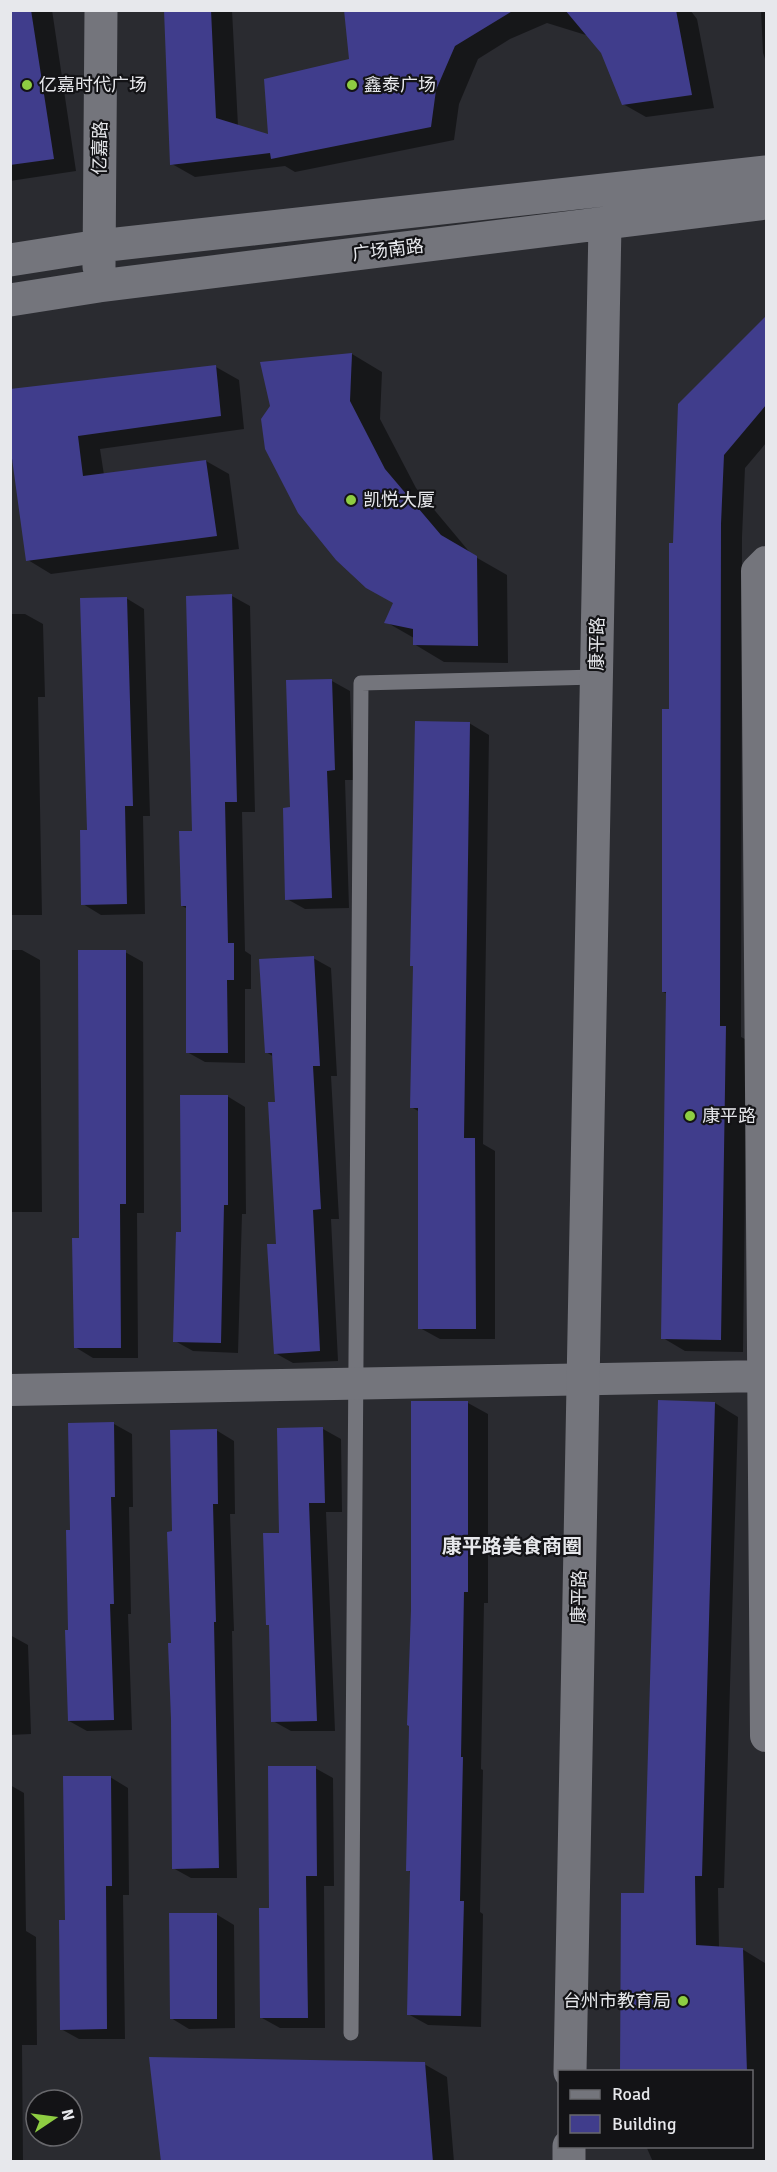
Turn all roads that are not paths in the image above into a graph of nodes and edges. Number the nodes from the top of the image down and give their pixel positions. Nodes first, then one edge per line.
1 (102, 10) edge
2 (766, 172) edge
3 (766, 202) edge
4 (605, 224) junction
5 (99, 246) junction
6 (10, 260) edge
7 (99, 286) junction
8 (10, 300) edge
9 (766, 562) edge
10 (596, 677) junction
11 (765, 1376) edge
12 (582, 1379) junction
13 (355, 1383) junction
14 (10, 1390) edge
15 (766, 1736) edge
16 (351, 2033) dead end
17 (570, 2070) edge

1 - 5 street, 亿嘉路
2 - 5 street, 广场南路
3 - 4 street, 广场南路
4 - 7 street, 广场南路
4 - 10 street, 康平路
5 - 6 street, 广场南路
5 - 7 street, 亿嘉路
7 - 8 street, 广场南路
9 - 11 street
10 - 12 street, 康平路
10 - 13 lane
11 - 12 street
11 - 15 street
12 - 13 street
12 - 17 street, 康平路
13 - 14 street
13 - 16 lane

